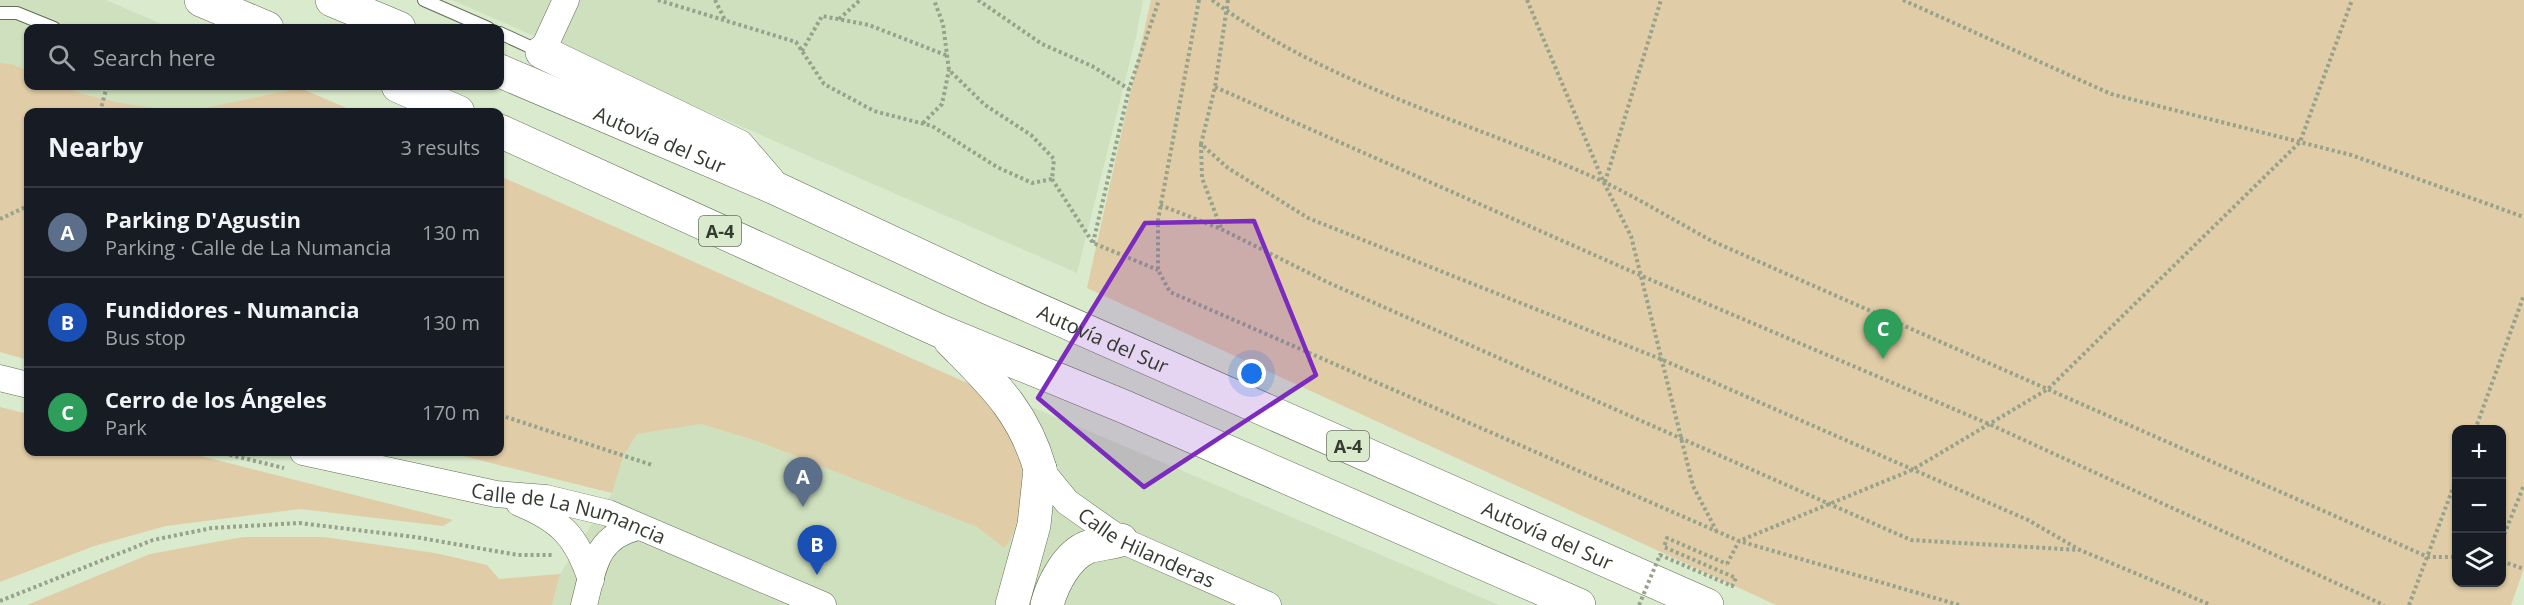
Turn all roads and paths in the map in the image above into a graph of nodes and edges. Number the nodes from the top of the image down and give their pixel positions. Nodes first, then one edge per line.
1 (201, 0) edge
2 (332, 0) edge
3 (424, 0) edge
4 (566, 0) edge
5 (658, 0) edge
6 (716, 0) edge
7 (860, 0) edge
8 (934, 0) edge
9 (978, 0) edge
10 (1159, 0) edge
11 (1198, 0) edge
12 (1212, 0) edge
13 (1228, 0) edge
14 (1527, 0) edge
15 (1661, 0) edge
16 (1903, 0) edge
17 (2352, 0) edge
18 (1226, 10) junction
19 (0, 13) edge
20 (838, 19) junction
21 (725, 20) junction
22 (44, 24) edge
23 (258, 24) edge
24 (389, 24) edge
25 (479, 24) edge
26 (504, 35) edge
27 (802, 51) junction
28 (542, 52) junction
29 (948, 56) junction
30 (949, 70) junction
31 (504, 73) edge
32 (1215, 87) junction
33 (1129, 89) junction
34 (106, 90) edge
35 (407, 90) edge
36 (101, 108) edge
37 (449, 108) edge
38 (922, 124) junction
39 (504, 133) edge
40 (2300, 142) junction
41 (1202, 144) junction
42 (1052, 179) junction
43 (1605, 183) junction
44 (775, 188) junction
45 (1160, 205) junction
46 (24, 208) edge
47 (2524, 216) edge
48 (0, 219) edge
49 (1221, 229) junction
50 (1093, 243) junction
51 (1158, 270) junction
52 (1642, 276) junction
53 (2524, 296) edge
54 (940, 331) junction
55 (1663, 360) junction
56 (0, 378) edge
57 (24, 384) edge
58 (2048, 389) junction
59 (504, 416) edge
60 (1989, 424) junction
61 (2476, 425) edge
62 (1683, 441) junction
63 (321, 456) edge
64 (652, 465) dead end
65 (1040, 469) junction
66 (1912, 470) junction
67 (2524, 485) edge
68 (2452, 493) edge
69 (496, 494) junction
70 (1829, 505) junction
71 (638, 527) junction
72 (1716, 531) junction
73 (2505, 533) edge
74 (1121, 540) junction
75 (1739, 541) junction
76 (578, 549) junction
77 (2080, 550) junction
78 (2428, 557) junction
79 (2452, 557) edge
80 (2506, 562) edge
81 (2524, 569) edge
82 (591, 580) junction
83 (0, 601) edge
84 (584, 605) edge
85 (823, 605) edge
86 (1012, 605) edge
87 (1047, 605) edge
88 (1268, 605) edge
89 (1579, 605) edge
90 (1638, 605) edge
91 (1707, 605) edge
92 (1959, 605) edge
93 (2211, 605) edge
94 (2384, 605) edge
95 (2409, 605) edge

1 - 23 main road
2 - 24 main road
3 - 25 lane
4 - 28 street
5 - 21 path
6 - 21 path
7 - 20 path
8 - 29 path
9 - 33 path
10 - 33 path
11 - 45 path
12 - 18 path
13 - 18 path
14 - 43 path
15 - 43 path
16 - 40 path
17 - 40 path
18 - 32 path
18 - 43 path
19 - 22 lane
20 - 27 path
20 - 29 path
21 - 27 path
26 - 28 lane
27 - 38 path
28 - 44 main road
29 - 30 path
30 - 38 path
30 - 42 path
31 - 44 main road, Autovía del Sur / A-4
32 - 41 path
32 - 52 path
33 - 50 path
34 - 36 path
35 - 37 main road
38 - 42 path
39 - 54 main road, A-4
40 - 47 path
40 - 58 path
41 - 49 path
41 - 55 path
42 - 50 path
43 - 52 path
43 - 58 path
44 - 91 main road, Autovía del Sur / A-4
45 - 49 path
45 - 51 path
46 - 48 path
49 - 62 path
50 - 51 path
51 - 72 path
52 - 55 path
52 - 60 path
53 - 61 path
54 - 65 main road
54 - 89 main road, A-4
55 - 62 path
55 - 66 path
56 - 57 street
58 - 60 path
58 - 78 path
59 - 64 path
60 - 66 path
60 - 94 path
62 - 70 path
62 - 72 path
63 - 69 street, Calle de La Numancia
65 - 74 street, Calle Hilanderas
65 - 86 main road
66 - 70 path
66 - 77 path
67 - 73 path
68 - 78 path
69 - 71 street, Calle de La Numancia
69 - 76 street
70 - 75 path
70 - 77 path
71 - 82 street
71 - 85 street, Calle de La Numancia
72 - 75 path
74 - 87 main road
74 - 88 street, Calle Hilanderas
75 - 90 path, bridge
75 - 92 path
76 - 82 street
76 - 83 path
77 - 93 path
78 - 79 path
78 - 95 path
80 - 81 path
82 - 84 street

